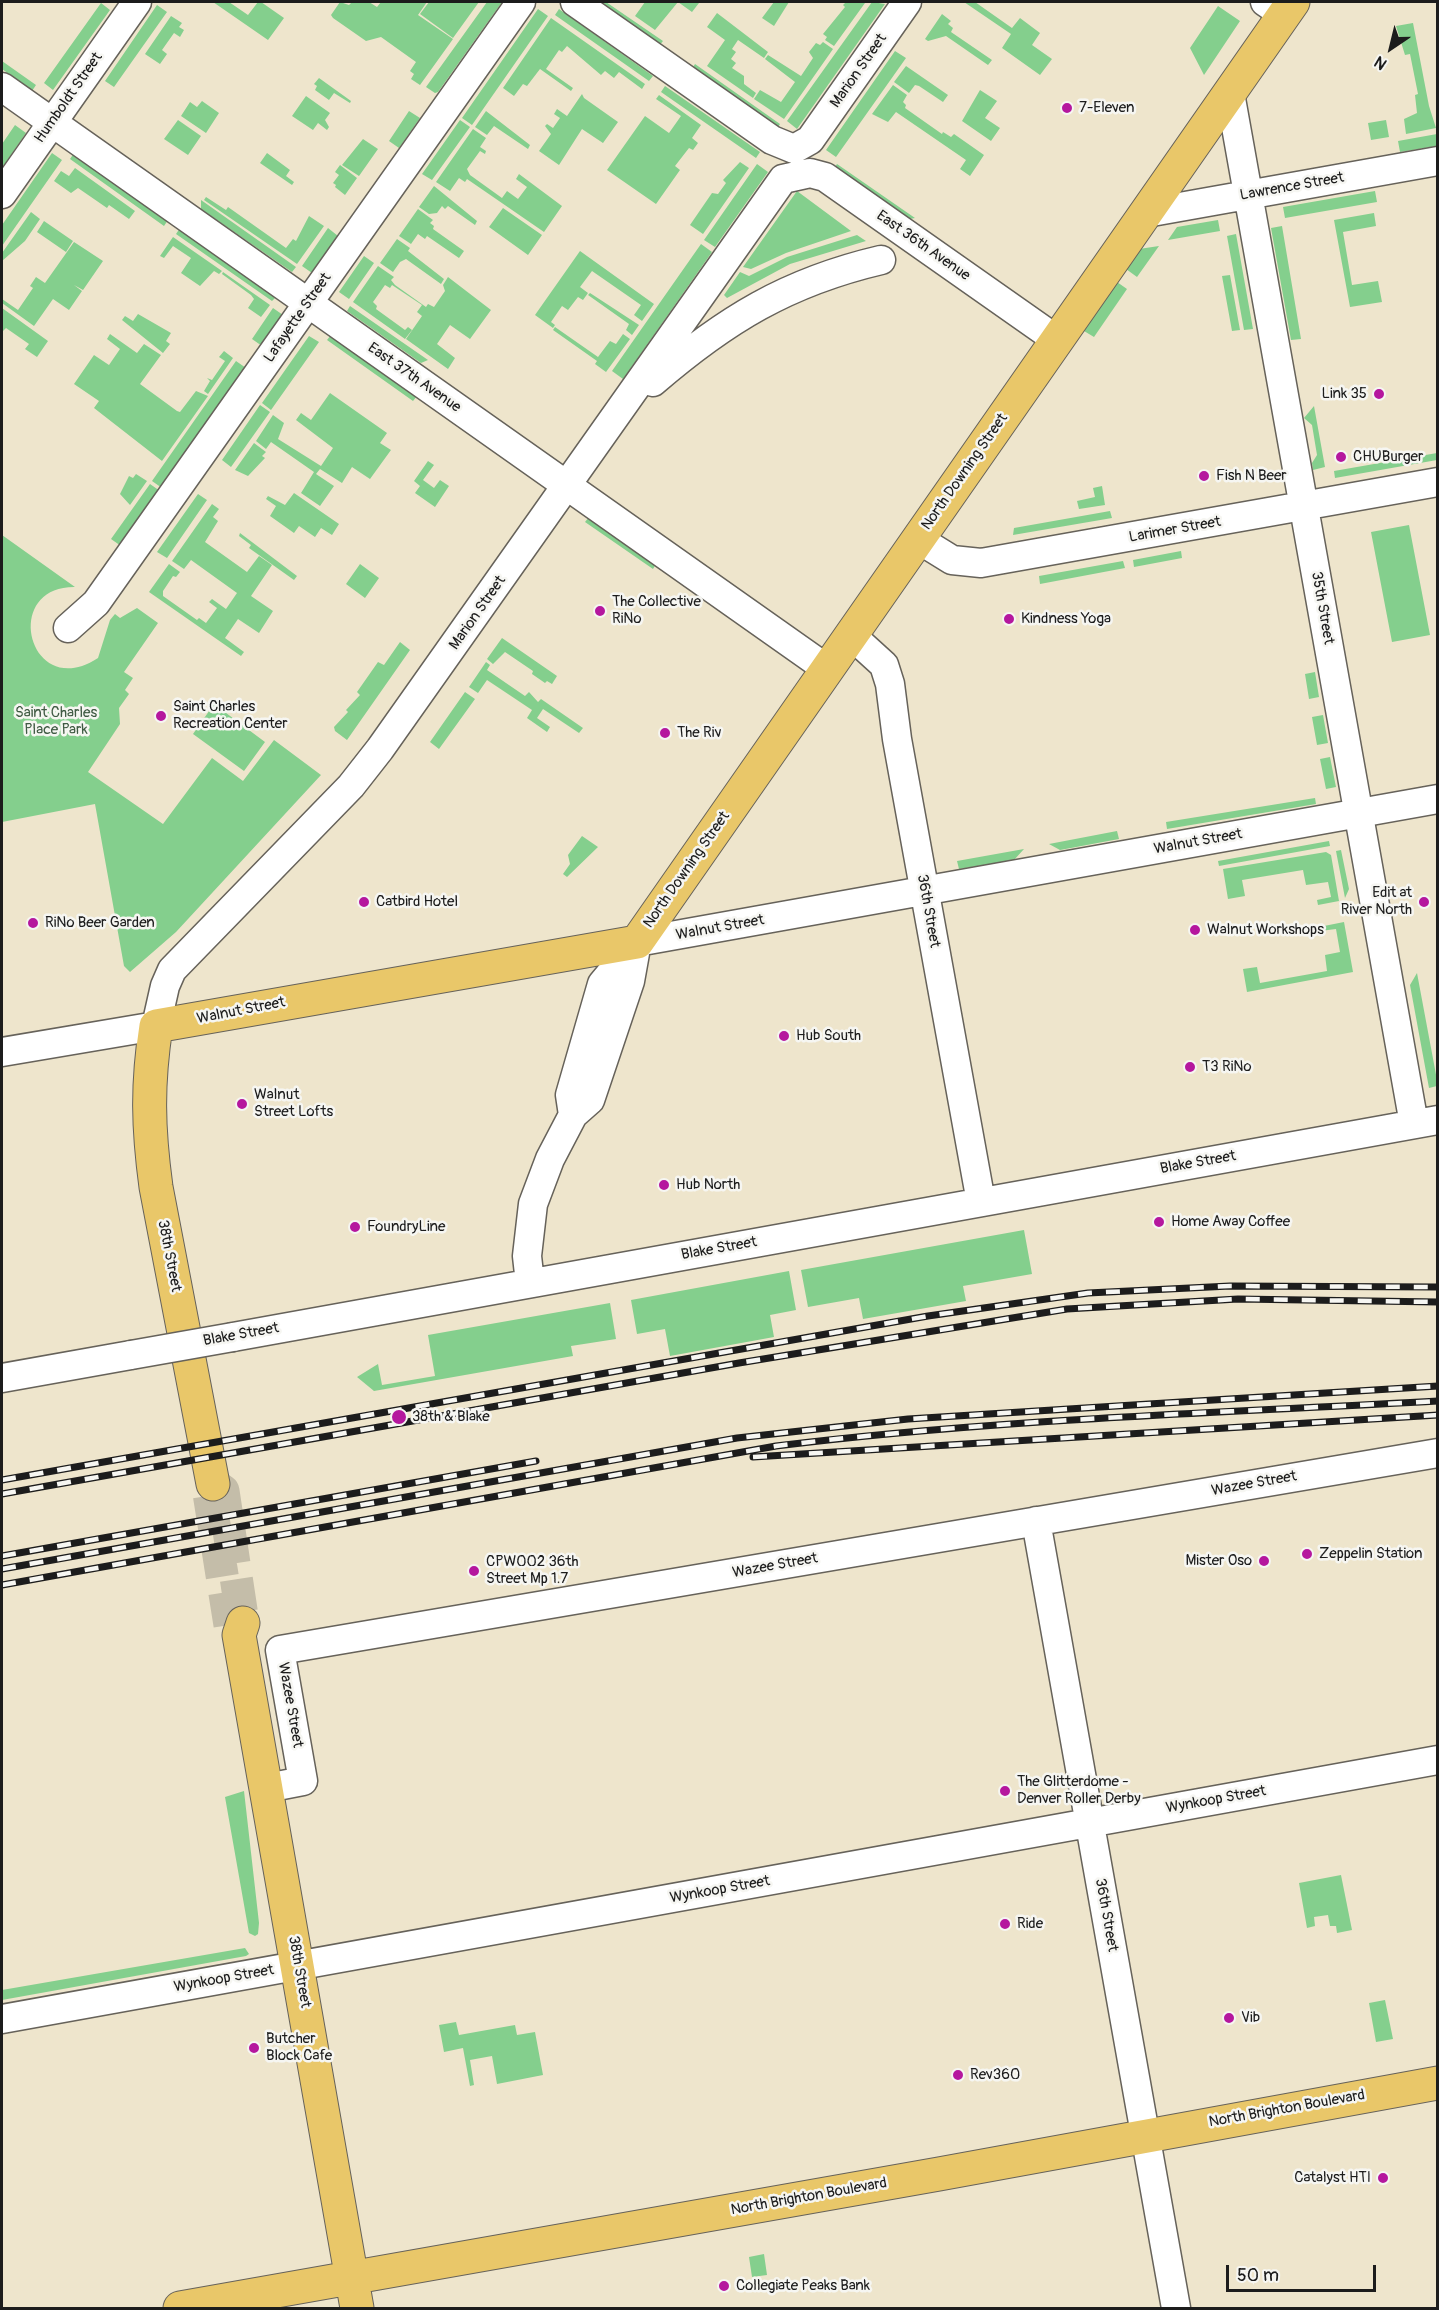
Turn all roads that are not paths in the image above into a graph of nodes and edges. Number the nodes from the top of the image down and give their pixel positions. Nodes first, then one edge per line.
1 (137, 2) edge
2 (521, 2) edge
3 (574, 2) edge
4 (907, 2) edge
5 (1281, 6) edge
6 (2, 87) edge
7 (1230, 93) junction
8 (52, 122) junction
9 (1437, 161) edge
10 (783, 179) joint
11 (2, 194) edge
12 (1248, 195) junction
13 (1146, 213) junction
14 (881, 260) dead end
15 (309, 303) junction
16 (1057, 340) junction
17 (620, 411) junction
18 (1437, 482) edge
19 (568, 486) junction
20 (1304, 507) junction
21 (918, 539) junction
22 (68, 628) dead end
23 (851, 635) junction
24 (827, 669) junction
25 (1437, 799) edge
26 (1359, 813) junction
27 (925, 891) junction
28 (637, 942) junction
29 (156, 1026) junction
30 (2, 1052) edge
31 (1426, 1122) edge
32 (981, 1202) junction
33 (530, 1283) junction
34 (2, 1378) edge
35 (1437, 1453) edge
36 (213, 1484) dead end
37 (1036, 1521) junction
38 (237, 1627) tunnel mouth
39 (1437, 1760) edge
40 (267, 1788) junction
41 (1090, 1823) junction
42 (298, 1966) junction
43 (2, 2019) edge
44 (1437, 2083) edge
45 (1145, 2135) junction
46 (355, 2294) edge
47 (180, 2308) edge
48 (1176, 2308) edge

1 - 8 street, Humboldt Street
2 - 15 street, Lafayette Street
3 - 4 street, Marion Street
5 - 7 main road, North Downing Street
6 - 8 street, East 37th Avenue
7 - 12 street, 35th Street
7 - 13 main road, North Downing Street
8 - 11 street, Humboldt Street
8 - 15 street, East 37th Avenue
9 - 12 street, Lawrence Street
10 - 16 street, East 36th Avenue
10 - 17 street, Marion Street
12 - 13 street, Lawrence Street
12 - 20 street, 35th Street
13 - 16 main road, North Downing Street
14 - 17 street
15 - 19 street, East 37th Avenue
15 - 22 street, Lafayette Street
16 - 21 main road, North Downing Street
17 - 19 street, Marion Street
18 - 20 street, Larimer Street
19 - 24 street, East 37th Avenue
19 - 29 street, Marion Street
20 - 21 street, Larimer Street
20 - 26 street, 35th Street
21 - 23 main road, North Downing Street
23 - 24 main road, North Downing Street
23 - 27 street, 36th Street
24 - 28 main road, North Downing Street
25 - 26 street, Walnut Street
26 - 27 street, Walnut Street
26 - 31 street, 35th Street
27 - 28 street, Walnut Street
27 - 32 street, 36th Street
28 - 29 main road, Walnut Street
28 - 33 street, North Downing Street
29 - 30 street, Walnut Street
29 - 36 main road, 38th Street
31 - 32 street, Blake Street
32 - 33 street, Blake Street
33 - 34 street, Blake Street, bridge
35 - 37 street, Wazee Street
37 - 40 street, Wazee Street
37 - 41 street, 36th Street
38 - 40 main road, 38th Street
39 - 41 street, Wynkoop Street
40 - 42 main road, 38th Street
41 - 42 street, Wynkoop Street
41 - 45 street, 36th Street
42 - 43 street, Wynkoop Street
42 - 46 main road, 38th Street
44 - 45 main road, North Brighton Boulevard
45 - 46 main road, North Brighton Boulevard
45 - 48 street, 36th Street
46 - 47 main road, North Brighton Boulevard

